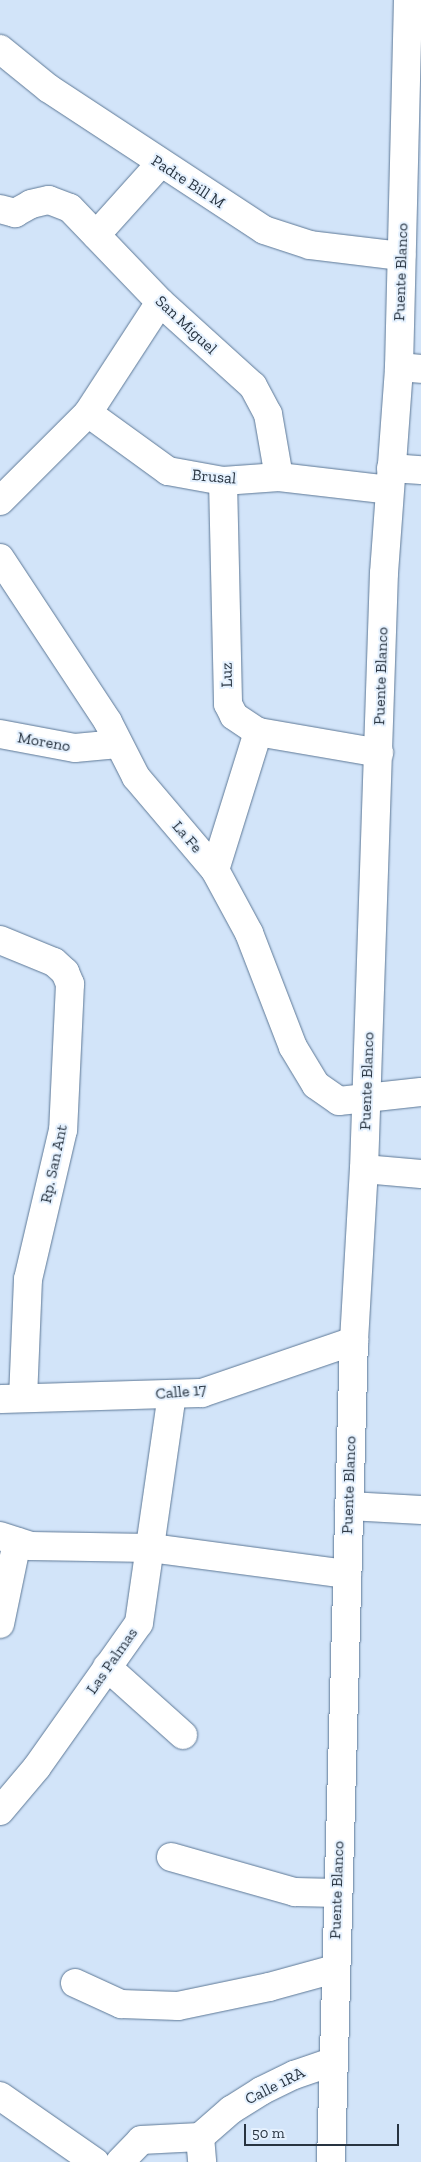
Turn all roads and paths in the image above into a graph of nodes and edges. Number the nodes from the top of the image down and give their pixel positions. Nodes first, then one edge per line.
1 (408, 0) edge
2 (0, 49) edge
3 (413, 93) edge
4 (160, 164) junction
5 (0, 209) edge
6 (96, 235) junction
7 (402, 256) junction
8 (160, 302) junction
9 (410, 368) edge
10 (88, 413) junction
11 (421, 470) edge
12 (279, 477) junction
13 (390, 479) junction
14 (223, 481) junction
15 (0, 501) edge
16 (0, 558) edge
17 (258, 732) junction
18 (0, 734) edge
19 (118, 744) junction
20 (378, 752) junction
21 (215, 870) junction
22 (0, 940) edge
23 (421, 1092) edge
24 (366, 1100) junction
25 (364, 1170) junction
26 (421, 1174) edge
27 (354, 1341) junction
28 (172, 1394) junction
29 (11, 1398) edge
30 (349, 1506) junction
31 (421, 1510) edge
32 (9, 1539) edge
33 (151, 1548) junction
34 (347, 1574) junction
35 (0, 1624) edge
36 (108, 1667) junction
37 (184, 1735) dead end
38 (0, 1811) edge
39 (171, 1857) dead end
40 (337, 1893) junction
41 (335, 1969) junction
42 (75, 1983) dead end
43 (332, 2062) junction
44 (0, 2096) edge
45 (201, 2150) edge
46 (95, 2162) edge
47 (120, 2162) edge
48 (331, 2162) edge

1 - 3 street, Puente Blanco
2 - 4 street, Padre Bill M
3 - 7 street, Puente Blanco
4 - 6 street
4 - 7 street, Padre Bill M
5 - 6 street, San Miguel
6 - 8 street, San Miguel
7 - 9 street, Puente Blanco
8 - 10 street
8 - 12 street, San Miguel
9 - 13 street, Puente Blanco
10 - 14 street, Brusal
10 - 15 street
11 - 13 street, Brusal
12 - 13 street, Brusal
12 - 14 street, Brusal
13 - 20 street, Puente Blanco
14 - 17 street, Luz
16 - 19 street, La Fe
17 - 20 street, Luz
17 - 21 street
18 - 19 street, Moreno
19 - 21 street, La Fe
20 - 24 street, Puente Blanco
21 - 24 street, La Fe
22 - 29 street, Rp. San Ant
23 - 24 street, La Fe
24 - 25 street, Puente Blanco
25 - 26 street
25 - 27 street, Puente Blanco
27 - 28 street, Calle 17
27 - 30 street, Puente Blanco
28 - 29 street, Calle 17
28 - 33 street, Las Palmas
30 - 31 street
30 - 34 street, Puente Blanco
32 - 33 street
32 - 35 street
33 - 34 street
33 - 36 street, Las Palmas
34 - 40 street, Puente Blanco
36 - 37 street
36 - 38 street, Las Palmas
39 - 40 street
40 - 41 street, Puente Blanco
41 - 42 street
41 - 43 street, Puente Blanco
43 - 45 street, Calle 1RA
43 - 48 street, Puente Blanco
44 - 46 street
45 - 47 street, Calle 1RA

